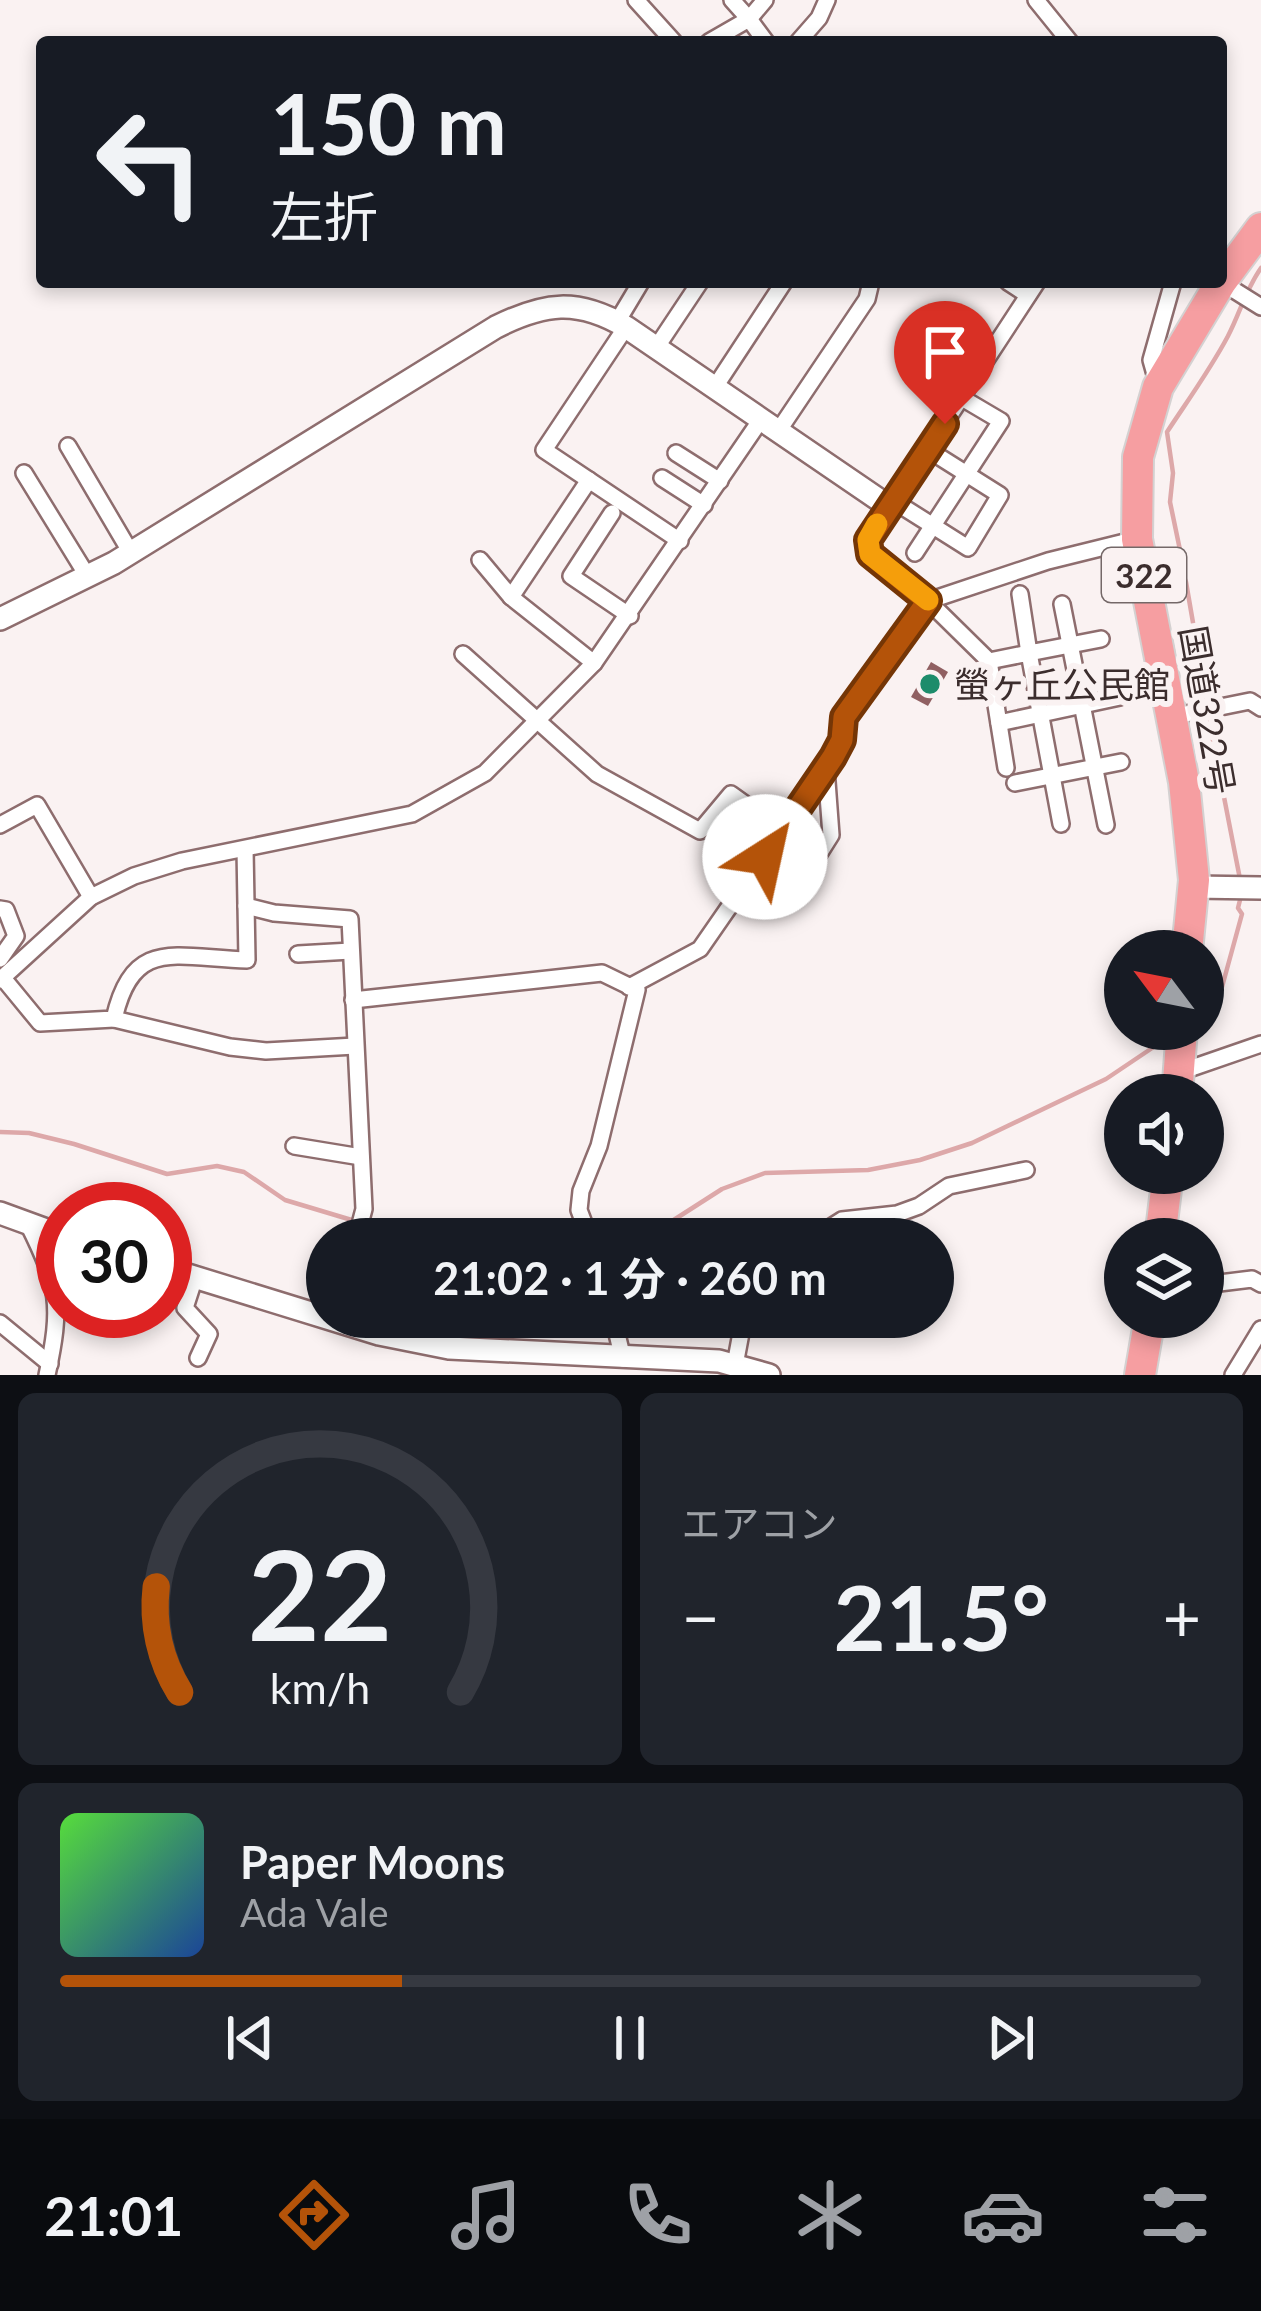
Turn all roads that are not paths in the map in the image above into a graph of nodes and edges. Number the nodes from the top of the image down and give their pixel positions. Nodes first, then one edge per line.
1 (636, 0) edge
2 (732, 0) edge
3 (765, 0) edge
4 (827, 0) edge
5 (1036, 0) edge
6 (748, 20) junction
7 (669, 36) edge
8 (720, 36) edge
9 (761, 36) edge
10 (803, 36) edge
11 (1065, 36) edge
12 (1261, 228) edge
13 (637, 288) edge
14 (696, 288) edge
15 (780, 288) edge
16 (869, 288) edge
17 (1171, 288) edge
18 (1032, 289) edge
19 (1242, 295) edge
20 (621, 325) junction
21 (656, 348) junction
22 (715, 387) junction
23 (1159, 387) junction
24 (962, 398) junction
25 (770, 424) junction
26 (68, 446) dead end
27 (927, 449) junction
28 (676, 453) dead end
29 (24, 472) dead end
30 (967, 474) junction
31 (662, 478) dead end
32 (589, 480) junction
33 (720, 481) junction
34 (890, 503) junction
35 (704, 505) junction
36 (611, 513) dead end
37 (933, 526) junction
38 (1137, 538) junction
39 (680, 541) junction
40 (131, 553) junction
41 (915, 553) dead end
42 (480, 560) dead end
43 (88, 577) junction
44 (1020, 594) dead end
45 (511, 597) junction
46 (928, 601) junction
47 (1062, 604) dead end
48 (630, 616) junction
49 (0, 619) edge
50 (1101, 639) dead end
51 (1070, 645) junction
52 (1030, 653) junction
53 (463, 654) dead end
54 (989, 661) junction
55 (594, 663) junction
56 (1120, 698) dead end
57 (1082, 705) junction
58 (1261, 708) edge
59 (1041, 713) junction
60 (1172, 717) junction
61 (539, 720) junction
62 (999, 723) junction
63 (1121, 762) dead end
64 (826, 767) junction
65 (1094, 768) junction
66 (1052, 776) junction
67 (1061, 824) dead end
68 (0, 825) edge
69 (1106, 825) dead end
70 (787, 827) junction
71 (245, 848) junction
72 (1193, 887) junction
73 (1261, 888) edge
74 (92, 897) junction
75 (790, 901) dead end
76 (246, 906) junction
77 (0, 909) edge
78 (1189, 930) edge
79 (351, 951) junction
80 (298, 954) dead end
81 (0, 959) edge
82 (2, 979) edge
83 (629, 987) junction
84 (353, 1000) junction
85 (114, 1019) junction
86 (1261, 1044) edge
87 (355, 1046) junction
88 (1186, 1074) edge
89 (294, 1146) dead end
90 (361, 1157) junction
91 (1026, 1170) dead end
92 (0, 1213) edge
93 (359, 1218) edge
94 (582, 1218) edge
95 (860, 1218) edge
96 (28, 1224) junction
97 (36, 1227) edge
98 (192, 1276) edge
99 (195, 1277) junction
100 (1224, 1283) edge
101 (1261, 1284) edge
102 (306, 1311) edge
103 (0, 1323) edge
104 (1261, 1329) edge
105 (403, 1338) edge
106 (618, 1338) edge
107 (737, 1338) edge
108 (1146, 1338) edge
109 (410, 1340) joint
110 (198, 1358) dead end
111 (623, 1359) junction
112 (728, 1368) edge
113 (49, 1370) edge
114 (769, 1375) edge
115 (1140, 1375) edge
116 (1233, 1375) edge

1 - 7 street
2 - 6 street
3 - 6 street
4 - 10 street
5 - 11 street
6 - 8 street
6 - 9 street
12 - 19 highway, 国道322号 / 322
13 - 20 street
14 - 21 street
15 - 22 street
16 - 25 street
17 - 23 street
18 - 24 street
19 - 23 highway, 国道322号 / 322
20 - 21 street
20 - 32 street
20 - 40 street
21 - 22 street
22 - 25 street
23 - 38 highway, 国道322号 / 322
24 - 27 street
24 - 30 street
25 - 33 street
25 - 34 street
26 - 40 street
27 - 30 street
27 - 34 street
28 - 33 street
29 - 43 street
30 - 37 street
30 - 37 street
31 - 35 street
32 - 39 street
32 - 45 street
33 - 35 street
34 - 37 street
34 - 46 street
35 - 39 street
36 - 48 street
37 - 41 street
38 - 46 street
38 - 60 highway, 国道322号 / 322
39 - 48 street
40 - 43 street
42 - 45 street
43 - 49 street
44 - 52 street
45 - 55 street
46 - 54 street
46 - 64 street
47 - 51 street
48 - 55 street
50 - 51 street
51 - 52 street
51 - 57 street
52 - 54 street
52 - 59 street
53 - 61 street
54 - 62 street
55 - 61 street
56 - 57 street
57 - 59 street
57 - 65 street
58 - 60 street
59 - 62 street
59 - 66 street
60 - 72 highway, 国道322号 / 322
61 - 70 street
61 - 71 street
62 - 66 street
63 - 65 street
64 - 70 street
64 - 75 street
65 - 66 street
65 - 69 street
66 - 67 street
68 - 74 street
70 - 83 street
71 - 74 street
71 - 76 street
72 - 73 street
72 - 78 highway, 国道322号 / 322
74 - 82 street
76 - 79 street
76 - 85 street
77 - 81 street
79 - 80 street
79 - 84 street
82 - 85 street
83 - 84 street
83 - 94 street
84 - 87 street
85 - 87 street
86 - 88 street
87 - 90 street
89 - 90 street
90 - 93 street
91 - 95 street
92 - 96 street
96 - 97 street
96 - 113 street
98 - 99 street
99 - 102 street
99 - 110 street
100 - 101 street
103 - 113 street
104 - 116 street
105 - 109 street
106 - 111 street
107 - 112 street
108 - 115 highway
109 - 111 street
111 - 112 street
112 - 114 street

